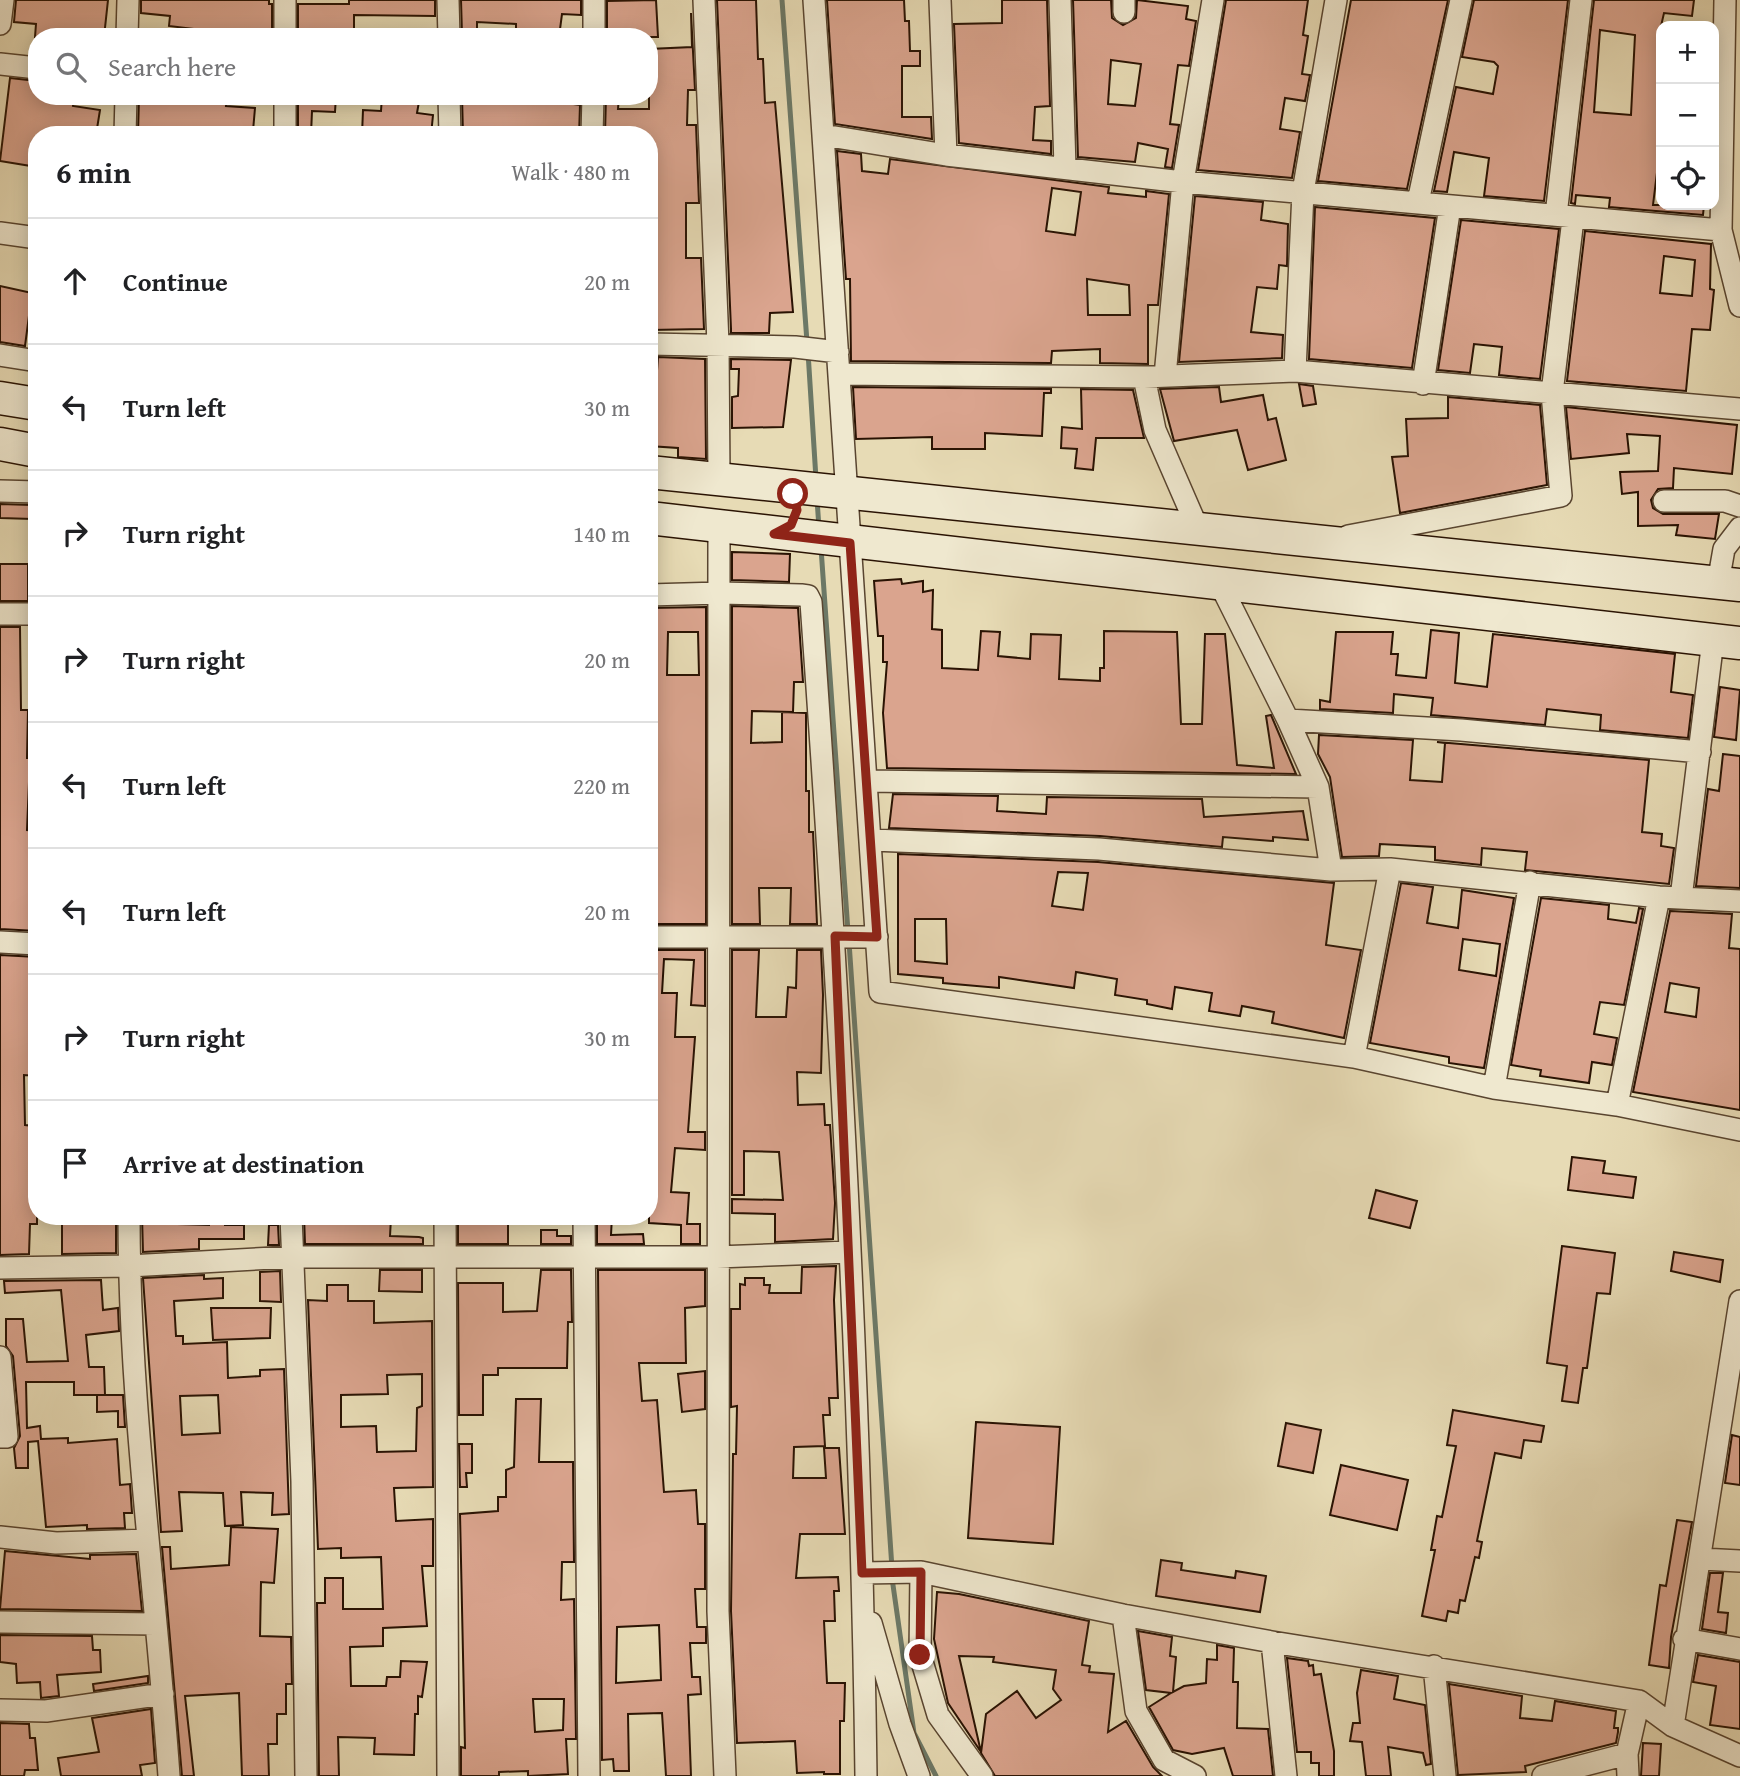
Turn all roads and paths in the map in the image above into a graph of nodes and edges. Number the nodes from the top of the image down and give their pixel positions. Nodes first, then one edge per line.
1 (2, 0) edge
2 (128, 0) edge
3 (285, 0) edge
4 (449, 0) edge
5 (594, 0) edge
6 (704, 0) edge
7 (814, 0) edge
8 (940, 0) edge
9 (1060, 0) edge
10 (1213, 0) edge
11 (1336, 0) edge
12 (1461, 0) edge
13 (1581, 0) edge
14 (1726, 0) edge
15 (0, 24) edge
16 (127, 28) edge
17 (285, 28) edge
18 (449, 28) edge
19 (594, 28) edge
20 (0, 64) edge
21 (28, 67) edge
22 (126, 105) edge
23 (285, 105) edge
24 (449, 105) edge
25 (593, 105) edge
26 (125, 126) edge
27 (285, 126) edge
28 (450, 126) edge
29 (592, 126) edge
30 (823, 135) junction
31 (946, 155) junction
32 (1065, 168) junction
33 (1183, 182) junction
34 (1303, 192) junction
35 (1418, 202) junction
36 (1450, 206) junction
37 (1564, 217) junction
38 (1721, 230) junction
39 (0, 233) edge
40 (28, 237) edge
41 (1740, 306) edge
42 (658, 344) edge
43 (718, 344) junction
44 (838, 352) junction
45 (0, 355) edge
46 (28, 359) edge
47 (1295, 371) junction
48 (840, 374) junction
49 (1155, 377) junction
50 (1423, 384) junction
51 (1552, 393) junction
52 (0, 398) edge
53 (28, 403) edge
54 (1740, 409) edge
55 (0, 444) edge
56 (28, 449) edge
57 (658, 473) edge
58 (719, 480) junction
59 (790, 487) junction
60 (0, 491) edge
61 (28, 492) edge
62 (848, 493) junction
63 (891, 497) junction
64 (1664, 501) dead end
65 (1740, 506) edge
66 (658, 519) edge
67 (719, 528) junction
68 (1740, 528) edge
69 (1198, 529) junction
70 (788, 536) junction
71 (1318, 542) junction
72 (850, 543) junction
73 (884, 547) junction
74 (1220, 584) junction
75 (1729, 584) edge
76 (720, 593) junction
77 (658, 596) edge
78 (0, 614) edge
79 (28, 614) edge
80 (1727, 642) edge
81 (1288, 720) junction
82 (1700, 752) junction
83 (866, 781) junction
84 (1318, 787) junction
85 (872, 840) junction
86 (1390, 869) junction
87 (1331, 870) junction
88 (1530, 883) junction
89 (1659, 897) junction
90 (1681, 898) junction
91 (1740, 901) edge
92 (721, 936) junction
93 (658, 937) edge
94 (853, 938) junction
95 (0, 942) edge
96 (28, 944) edge
97 (1354, 1057) junction
98 (1494, 1088) junction
99 (1617, 1105) junction
100 (1740, 1130) edge
101 (129, 1225) edge
102 (291, 1225) edge
103 (445, 1225) edge
104 (584, 1225) edge
105 (849, 1252) junction
106 (584, 1256) junction
107 (292, 1257) junction
108 (717, 1257) junction
109 (445, 1259) junction
110 (129, 1266) junction
111 (0, 1268) edge
112 (1740, 1301) edge
113 (0, 1357) edge
114 (0, 1437) edge
115 (0, 1537) edge
116 (148, 1540) junction
117 (1701, 1559) junction
118 (1740, 1561) edge
119 (921, 1572) junction
120 (862, 1573) junction
121 (863, 1598) junction
122 (1123, 1615) junction
123 (0, 1622) edge
124 (155, 1625) junction
125 (1684, 1639) junction
126 (1272, 1642) junction
127 (1740, 1648) edge
128 (1434, 1667) junction
129 (163, 1694) junction
130 (1639, 1701) junction
131 (0, 1710) edge
132 (1673, 1726) junction
133 (1627, 1754) junction
134 (1740, 1756) edge
135 (169, 1776) edge
136 (306, 1776) edge
137 (448, 1776) edge
138 (589, 1776) edge
139 (726, 1776) edge
140 (866, 1776) edge
141 (919, 1776) edge
142 (982, 1776) edge
143 (1195, 1776) edge
144 (1286, 1776) edge
145 (1445, 1776) edge
146 (1543, 1776) edge
147 (1628, 1776) edge

1 - 15 street
2 - 16 street
3 - 17 street
4 - 18 street
5 - 19 street
6 - 43 street
7 - 30 street
8 - 31 street
9 - 32 street
10 - 33 street
11 - 34 street
12 - 35 street
13 - 37 street
14 - 38 street
20 - 21 street
22 - 26 street
23 - 27 street
24 - 28 street
25 - 29 street
30 - 31 street
30 - 44 street
31 - 32 street
32 - 33 street
33 - 34 street
33 - 49 street
34 - 35 street
34 - 47 street
35 - 36 street
36 - 37 street
36 - 50 street
37 - 38 street
37 - 51 street
38 - 41 street
39 - 40 street
42 - 43 street
43 - 44 street
43 - 58 street
44 - 48 street
45 - 46 street
47 - 49 street
47 - 50 street
48 - 49 street
48 - 62 street
49 - 69 street
50 - 51 street
51 - 54 street
51 - 71 street
52 - 53 street
55 - 56 street
57 - 58 street
58 - 59 street
59 - 62 street
59 - 70 street
60 - 61 street
62 - 63 street
62 - 72 street
63 - 69 street
63 - 73 street
64 - 65 street
66 - 67 street
67 - 70 street
67 - 76 street
68 - 75 street
69 - 71 street
70 - 72 street
71 - 75 street
72 - 73 street
72 - 83 street
73 - 74 street
74 - 80 street
74 - 81 street
76 - 77 street
76 - 92 street
76 - 94 street
78 - 79 street
80 - 82 street
81 - 82 street
81 - 84 street
82 - 90 street
83 - 84 street
83 - 85 street
84 - 87 street
85 - 87 street
85 - 94 street
86 - 87 street
86 - 88 street
86 - 97 street
88 - 89 street
88 - 98 street
89 - 90 street
89 - 99 street
90 - 91 street
92 - 93 street
92 - 94 street
92 - 108 street
94 - 97 street
94 - 105 street
95 - 96 street
97 - 98 street
98 - 99 street
99 - 100 street
101 - 110 street
102 - 107 street
103 - 109 street
104 - 106 street
105 - 108 street
105 - 120 street
106 - 108 street
106 - 109 street
106 - 138 street
107 - 109 street
107 - 110 street
107 - 136 street
108 - 139 street
109 - 137 street
110 - 111 street
110 - 116 street
112 - 117 street
113 - 114 street
115 - 116 street
116 - 124 street
117 - 118 street
117 - 125 street
119 - 120 street
119 - 122 street
119 - 142 street
120 - 121 street
121 - 140 street
121 - 141 street
122 - 126 street
122 - 143 street
123 - 124 street
124 - 129 street
125 - 127 street
125 - 132 street
126 - 128 street
126 - 144 street
128 - 130 street
128 - 145 street
129 - 131 street
129 - 135 street
130 - 132 street
130 - 133 street
132 - 134 street
133 - 146 street
133 - 147 street

